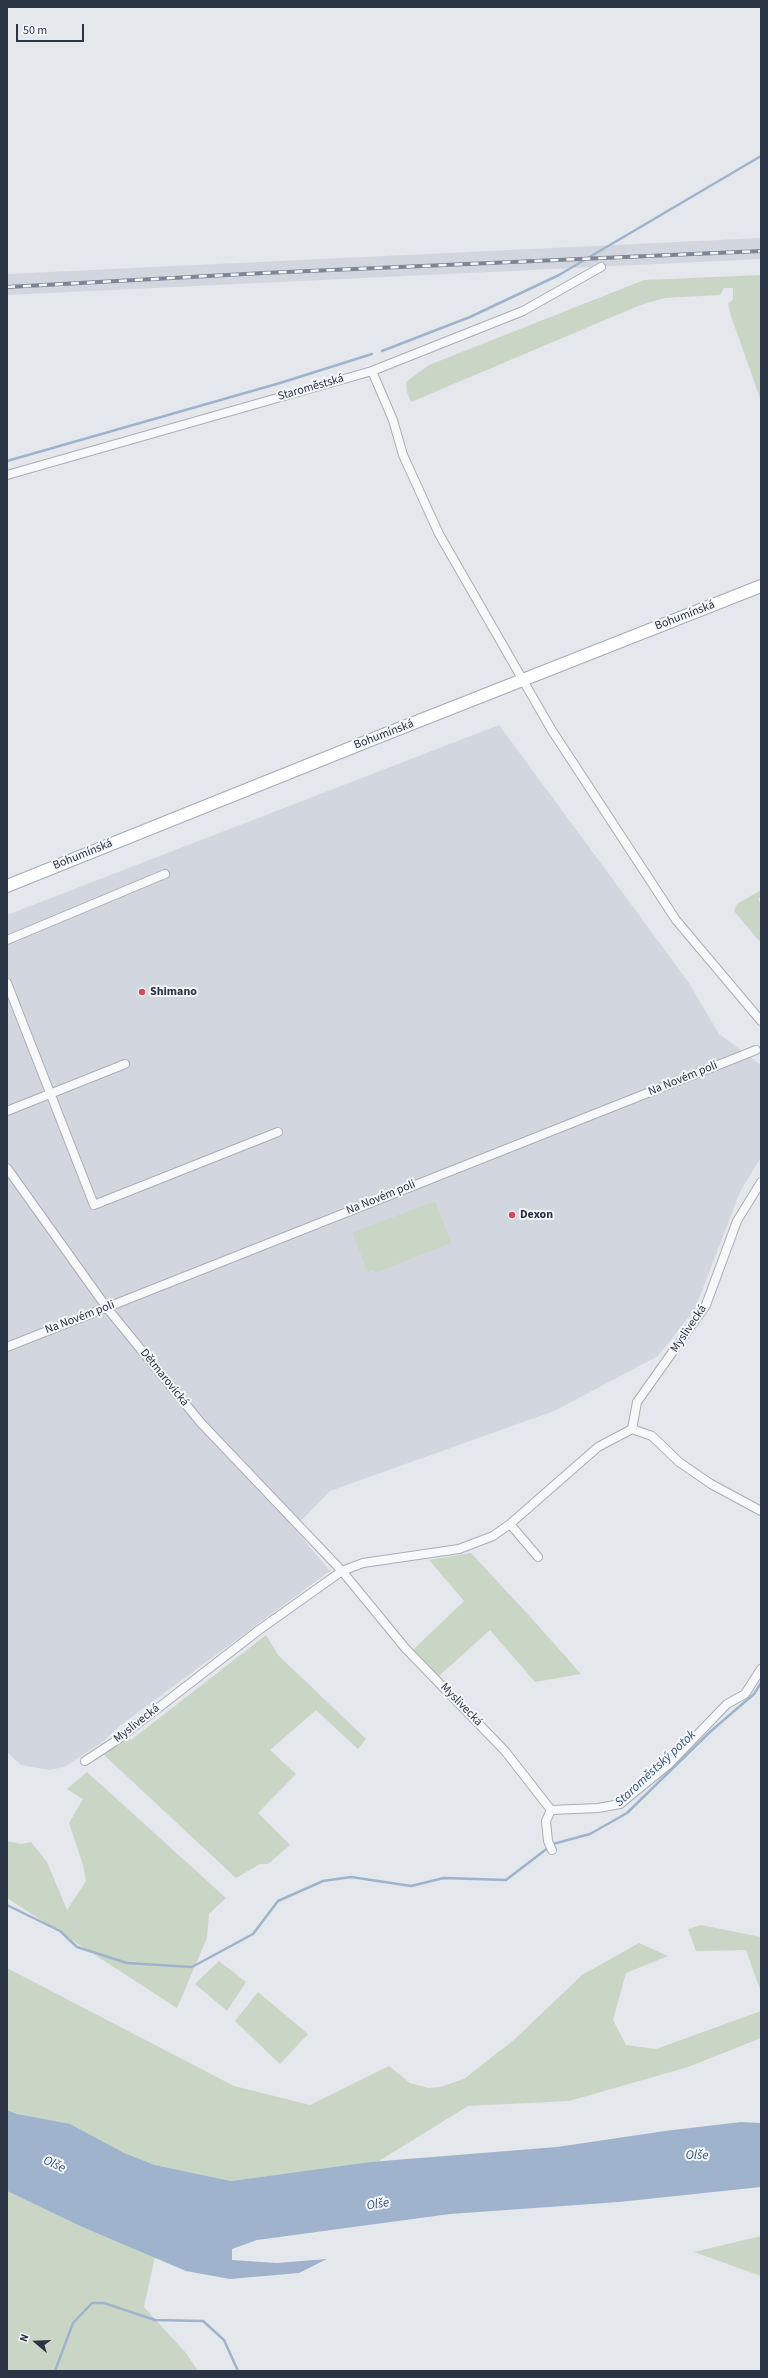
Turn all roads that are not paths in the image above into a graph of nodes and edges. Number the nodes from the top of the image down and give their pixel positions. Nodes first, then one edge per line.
1 (601, 267) dead end
2 (372, 371) junction
3 (7, 475) edge
4 (761, 586) edge
5 (524, 680) junction
6 (164, 874) dead end
7 (7, 886) edge
8 (7, 940) edge
9 (7, 983) edge
10 (761, 1021) edge
11 (756, 1050) dead end
12 (125, 1064) dead end
13 (51, 1094) junction
14 (7, 1111) edge
15 (278, 1132) dead end
16 (7, 1168) edge
17 (761, 1182) edge
18 (107, 1308) junction
19 (7, 1347) edge
20 (632, 1429) junction
21 (761, 1511) edge
22 (510, 1524) junction
23 (538, 1557) dead end
24 (342, 1571) junction
25 (761, 1669) edge
26 (85, 1761) dead end
27 (550, 1810) junction
28 (552, 1850) dead end

1 - 2 street, Staroměstská
2 - 3 street, Staroměstská
2 - 5 street
4 - 5 main road, Bohumínská
5 - 7 main road, Bohumínská
5 - 10 street
6 - 8 street
9 - 13 street
11 - 18 street, Na Novém poli
12 - 13 street
13 - 14 street
13 - 15 street
16 - 18 street, Dětmarovická
17 - 20 street, Myslivecká
18 - 19 street, Na Novém poli
18 - 24 street, Dětmarovická
20 - 21 street
20 - 22 street, Myslivecká
22 - 23 street
22 - 24 street, Myslivecká
24 - 26 street, Myslivecká
24 - 27 street, Myslivecká
25 - 27 street
27 - 28 street

